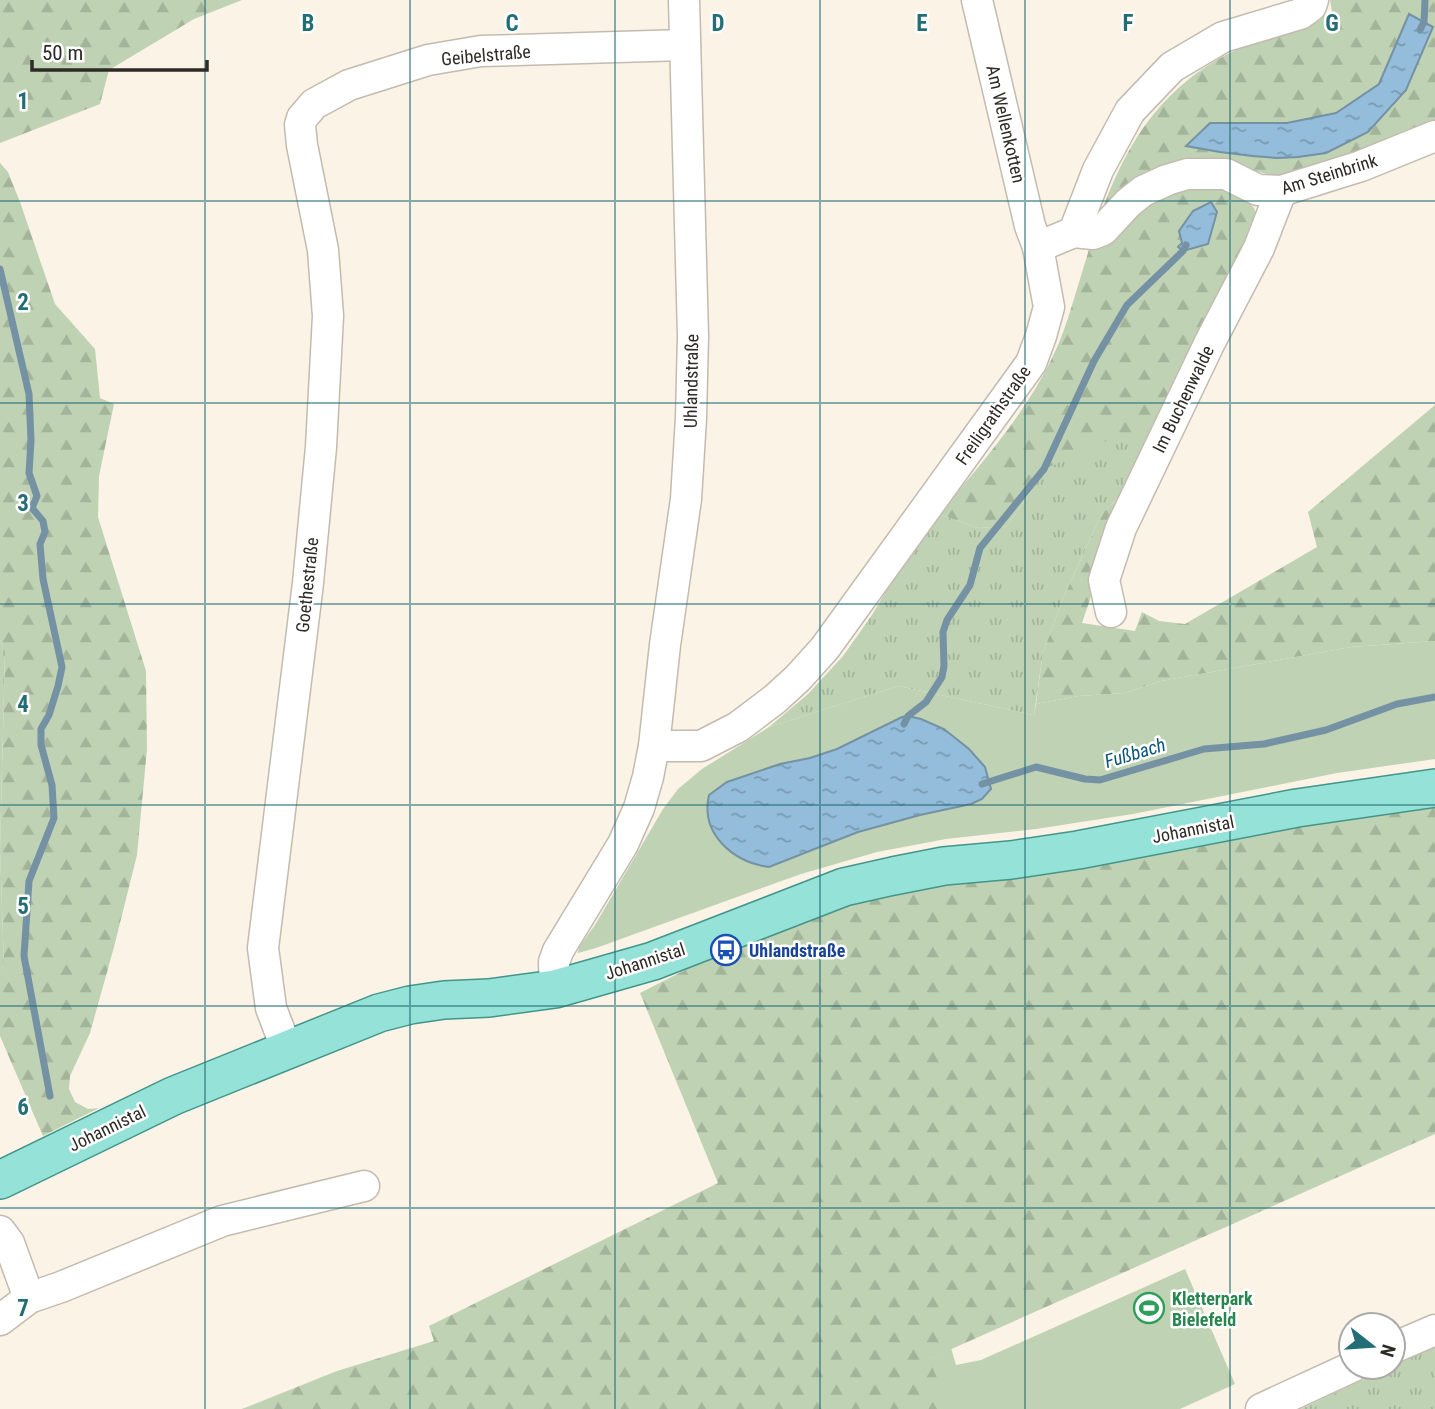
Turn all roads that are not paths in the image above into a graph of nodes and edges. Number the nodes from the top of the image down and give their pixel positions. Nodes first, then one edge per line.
1 (684, 0) edge
2 (977, 0) edge
3 (1313, 0) edge
4 (685, 45) junction
5 (302, 118) joint
6 (1435, 136) edge
7 (1281, 191) junction
8 (1074, 232) junction
9 (1038, 247) junction
10 (1111, 612) dead end
11 (654, 746) junction
12 (1435, 788) edge
13 (555, 989) junction
14 (287, 1050) junction
15 (0, 1180) edge
16 (364, 1186) dead end
17 (0, 1231) edge
18 (29, 1298) junction
19 (0, 1320) edge
20 (1435, 1330) edge
21 (1407, 1342) edge
22 (1337, 1374) edge
23 (1261, 1409) edge

1 - 4 street, Uhlandstraße
2 - 9 street, Am Wellenkotten
3 - 8 street
4 - 5 street, Geibelstraße
4 - 11 street, Uhlandstraße
5 - 14 street, Goethestraße
6 - 7 street, Am Steinbrink
7 - 8 street, Am Steinbrink
7 - 10 street, Im Buchenwalde
8 - 9 street
9 - 11 street, Freiligrathstraße
11 - 13 street, Uhlandstraße
12 - 13 main road, Johannistal
13 - 14 main road, Johannistal
14 - 15 main road, Johannistal
16 - 18 street
17 - 18 street
18 - 19 street
20 - 21 street
22 - 23 street

